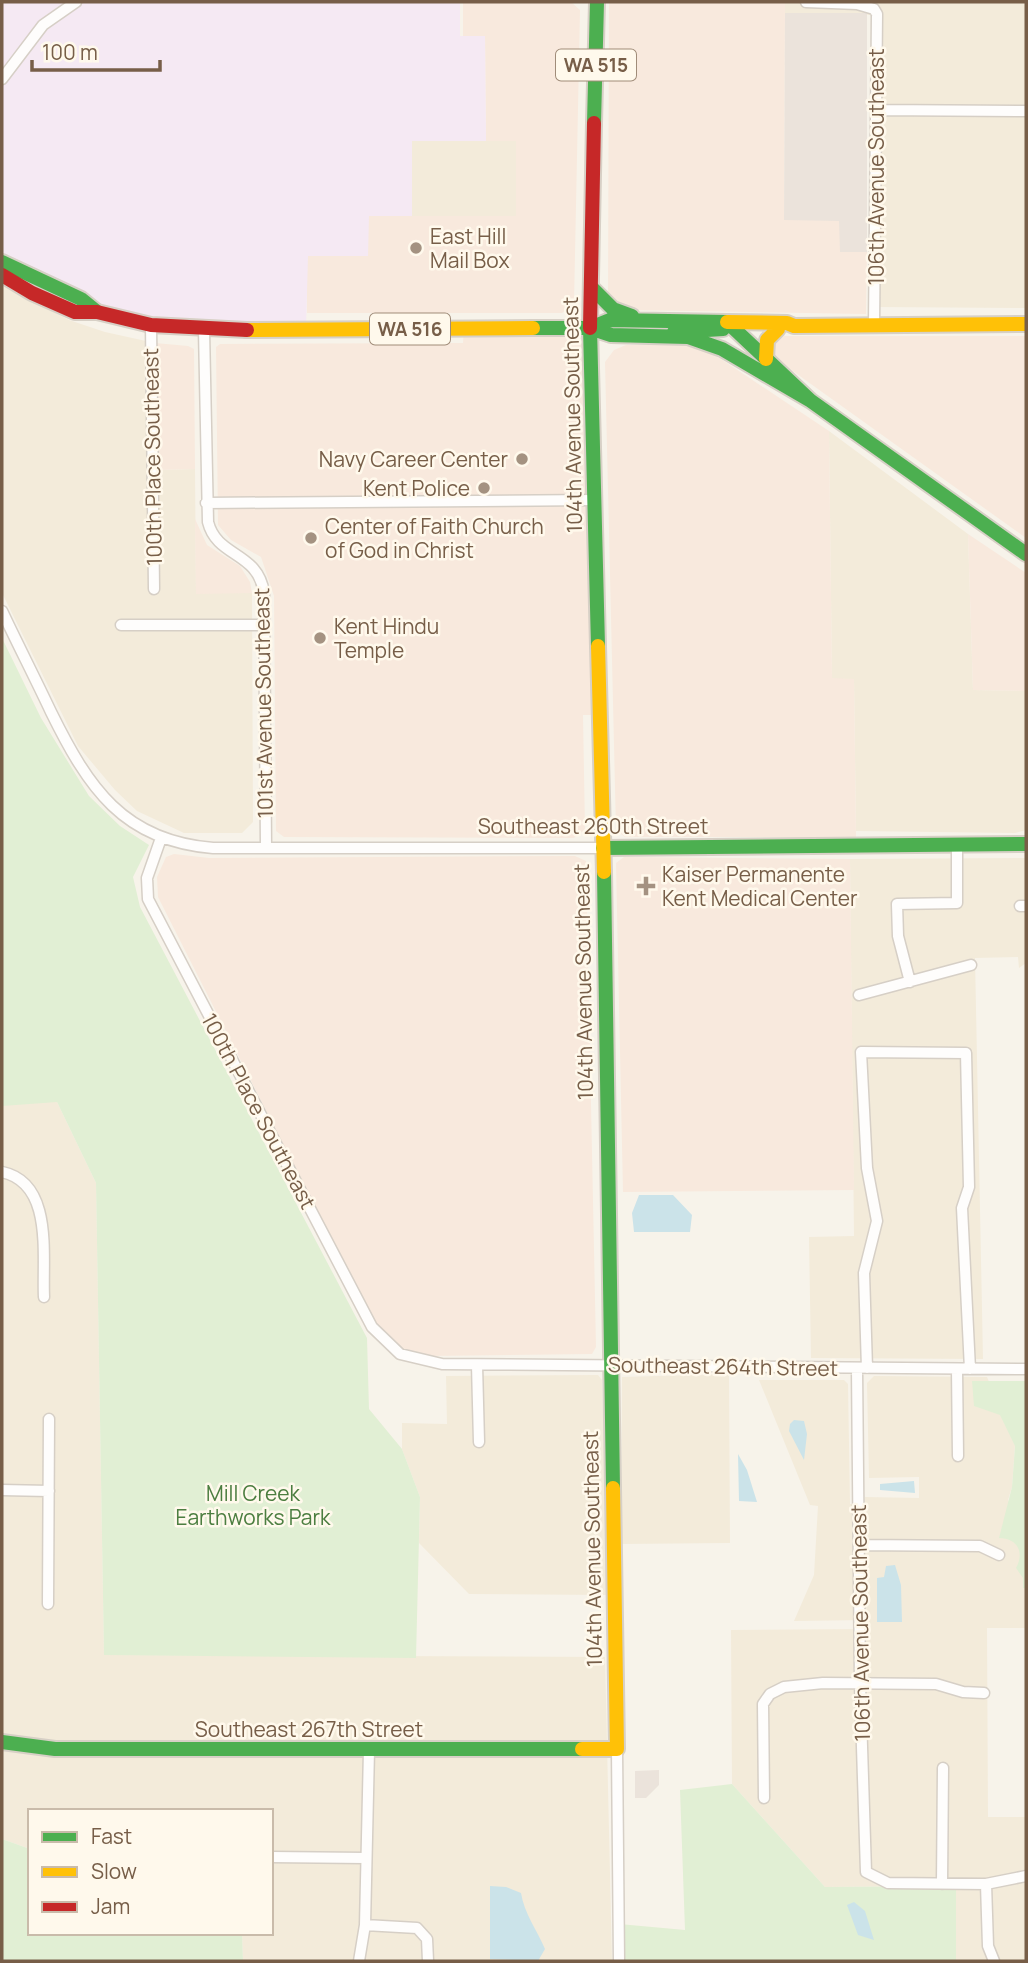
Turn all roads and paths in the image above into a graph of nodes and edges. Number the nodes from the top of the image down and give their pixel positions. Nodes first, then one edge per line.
1 (76, 2) edge
2 (597, 2) edge
3 (806, 2) edge
4 (2, 79) edge
5 (877, 110) junction
6 (1026, 111) edge
7 (2, 262) edge
8 (2, 275) edge
9 (591, 287) junction
10 (97, 312) junction
11 (648, 320) junction
12 (1026, 324) edge
13 (151, 325) junction
14 (874, 325) junction
15 (730, 326) junction
16 (794, 326) junction
17 (590, 328) junction
18 (778, 329) junction
19 (204, 330) junction
20 (648, 335) junction
21 (766, 359) junction
22 (751, 366) junction
23 (793, 382) junction
24 (811, 401) junction
25 (594, 500) junction
26 (206, 503) junction
27 (1026, 554) edge
28 (154, 589) dead end
29 (2, 611) edge
30 (121, 625) dead end
31 (264, 625) junction
32 (161, 838) junction
33 (1026, 844) edge
34 (266, 847) junction
35 (957, 847) junction
36 (603, 848) junction
37 (971, 965) dead end
38 (911, 982) junction
39 (859, 995) dead end
40 (2, 1172) edge
41 (44, 1297) dead end
42 (419, 1360) joint
43 (610, 1364) junction
44 (477, 1365) junction
45 (862, 1368) junction
46 (957, 1369) junction
47 (970, 1369) junction
48 (1026, 1369) edge
49 (49, 1419) dead end
50 (479, 1442) dead end
51 (958, 1456) dead end
52 (2, 1490) edge
53 (49, 1491) junction
54 (859, 1545) junction
55 (999, 1555) dead end
56 (48, 1604) dead end
57 (860, 1684) junction
58 (984, 1693) dead end
59 (2, 1742) edge
60 (617, 1749) junction
61 (369, 1750) junction
62 (943, 1768) dead end
63 (764, 1798) dead end
64 (273, 1857) edge
65 (365, 1858) junction
66 (1026, 1876) edge
67 (942, 1884) junction
68 (986, 1884) junction
69 (365, 1925) junction
70 (359, 1961) edge
71 (428, 1961) edge
72 (619, 1961) edge
73 (994, 1961) edge

1 - 4 street
2 - 9 street, 104th Avenue Southeast / WA 515
3 - 5 street, 106th Avenue Southeast
5 - 6 street
5 - 14 street, 106th Avenue Southeast
7 - 10 street, WA 516
8 - 10 street, WA 516
9 - 11 street
9 - 17 street, 104th Avenue Southeast / WA 515
10 - 13 street, WA 516
11 - 15 street, WA 516
11 - 17 street, WA 516
12 - 14 street
13 - 19 street, WA 516
13 - 28 street, 100th Place Southeast
14 - 16 street
15 - 16 street
15 - 18 street
15 - 20 street, WA 516
15 - 21 street, WA 516
16 - 18 street
17 - 19 street, WA 516
17 - 20 street, WA 516
17 - 25 street, 104th Avenue Southeast
18 - 21 street
19 - 26 street, 101st Avenue Southeast
20 - 22 street, WA 516
21 - 23 street, WA 516
22 - 23 street
22 - 24 street, WA 516
23 - 24 street, WA 516
24 - 27 street, WA 516
25 - 26 street
25 - 36 street, 104th Avenue Southeast
26 - 31 street, 101st Avenue Southeast
29 - 32 street, Southeast 260th Street
30 - 31 street
31 - 34 street, 101st Avenue Southeast
32 - 34 street, Southeast 260th Street
32 - 42 street, 100th Place Southeast
33 - 35 street, Southeast 260th Street
34 - 36 street, Southeast 260th Street
35 - 36 street, Southeast 260th Street
35 - 38 street
36 - 43 street, 104th Avenue Southeast
37 - 38 street
38 - 39 street
40 - 41 street
42 - 44 street, Southeast 264th Street
43 - 44 street, Southeast 264th Street
43 - 45 street, Southeast 264th Street
43 - 60 street, 104th Avenue Southeast
44 - 50 street
45 - 46 street, Southeast 264th Street
45 - 47 street, 106th Avenue Southeast
45 - 54 street, 106th Avenue Southeast
46 - 47 street, Southeast 264th Street
46 - 51 street
47 - 48 street, Southeast 264th Street
49 - 53 street
52 - 53 street
53 - 56 street
54 - 55 street
54 - 57 street, 106th Avenue Southeast
57 - 58 street
57 - 63 street
57 - 67 street, 106th Avenue Southeast
59 - 61 street, Southeast 267th Street
60 - 61 street, Southeast 267th Street
60 - 72 street, 104th Avenue Southeast
61 - 65 street
62 - 67 street
64 - 65 street
65 - 69 street
66 - 68 street
67 - 68 street
68 - 73 street
69 - 70 street
69 - 71 street

